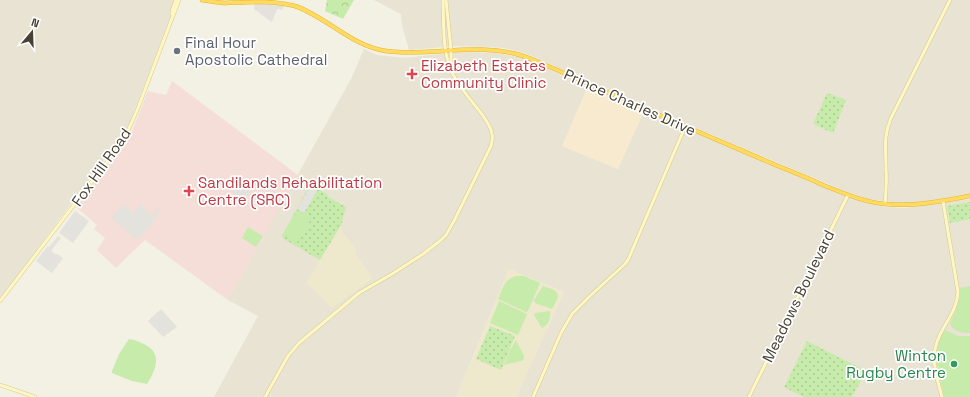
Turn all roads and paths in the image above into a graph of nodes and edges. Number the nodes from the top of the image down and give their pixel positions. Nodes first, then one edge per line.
1 (177, 0) edge
2 (202, 0) edge
3 (228, 0) edge
4 (443, 0) edge
5 (446, 0) edge
6 (950, 0) edge
7 (244, 2) junction
8 (446, 50) junction
9 (451, 50) junction
10 (451, 71) junction
11 (685, 127) junction
12 (848, 195) junction
13 (970, 196) edge
14 (943, 201) junction
15 (885, 204) junction
16 (0, 301) edge
17 (0, 385) edge
18 (35, 397) edge
19 (265, 397) edge
20 (533, 397) edge
21 (749, 397) edge
22 (942, 397) edge

1 - 16 street, Fox Hill Road
2 - 7 highway, Prince Charles Drive
3 - 7 highway, Prince Charles Drive
4 - 8 street
5 - 9 street
6 - 15 street
7 - 8 highway, Prince Charles Drive
8 - 9 highway, Prince Charles Drive
8 - 10 street
9 - 10 street
9 - 11 highway, Prince Charles Drive
10 - 19 street
11 - 12 highway, Prince Charles Drive
11 - 20 street
12 - 15 highway, Prince Charles Drive
12 - 21 street, Meadows Boulevard
13 - 14 highway, Prince Charles Drive
14 - 15 highway, Prince Charles Drive
14 - 22 street
17 - 18 street

